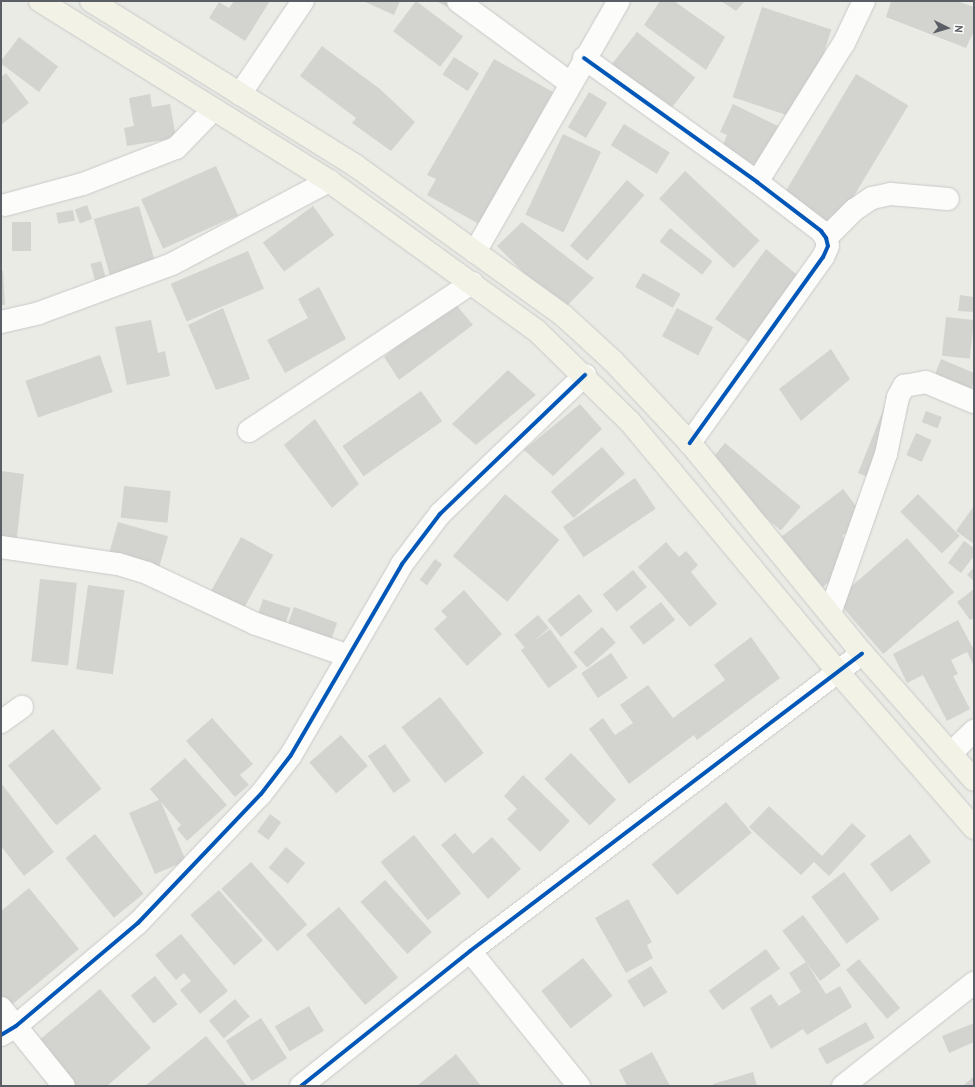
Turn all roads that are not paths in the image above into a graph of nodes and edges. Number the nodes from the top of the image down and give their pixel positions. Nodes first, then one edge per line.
1 (40, 1) edge
2 (91, 1) edge
3 (303, 1) edge
4 (458, 1) edge
5 (619, 1) edge
6 (864, 1) edge
7 (584, 58) junction
8 (570, 82) junction
9 (240, 94) junction
10 (214, 110) junction
11 (329, 181) junction
12 (757, 182) junction
13 (948, 199) dead end
14 (5, 205) dead end
15 (826, 238) junction
16 (475, 252) junction
17 (472, 283) junction
18 (1, 322) edge
19 (585, 375) junction
20 (974, 402) edge
21 (249, 431) dead end
22 (690, 443) junction
23 (1, 547) edge
24 (830, 613) junction
25 (862, 653) junction
26 (349, 656) junction
27 (838, 672) junction
28 (22, 707) dead end
29 (1, 722) edge
30 (974, 731) edge
31 (951, 753) junction
32 (974, 780) edge
33 (974, 828) edge
34 (470, 951) junction
35 (974, 983) edge
36 (1, 1008) edge
37 (8, 1030) edge
38 (64, 1086) edge
39 (301, 1086) edge
40 (579, 1086) edge
41 (843, 1086) edge

1 - 10 main road
2 - 9 main road
3 - 9 street
4 - 8 street
5 - 7 street
6 - 12 street
7 - 8 street
7 - 12 street
8 - 16 street
9 - 16 main road
10 - 11 main road
10 - 14 street
11 - 17 main road
11 - 18 street
12 - 15 street
13 - 15 street
15 - 22 street
16 - 22 main road
17 - 19 main road
17 - 21 street
19 - 26 street
19 - 27 main road
20 - 24 street
22 - 24 main road
23 - 26 street
24 - 25 main road
25 - 27 street
25 - 31 main road
26 - 37 street
27 - 33 main road
27 - 34 street
28 - 29 street
30 - 31 street
31 - 32 main road
34 - 39 street
34 - 40 street
35 - 41 street
36 - 37 street
37 - 38 street

